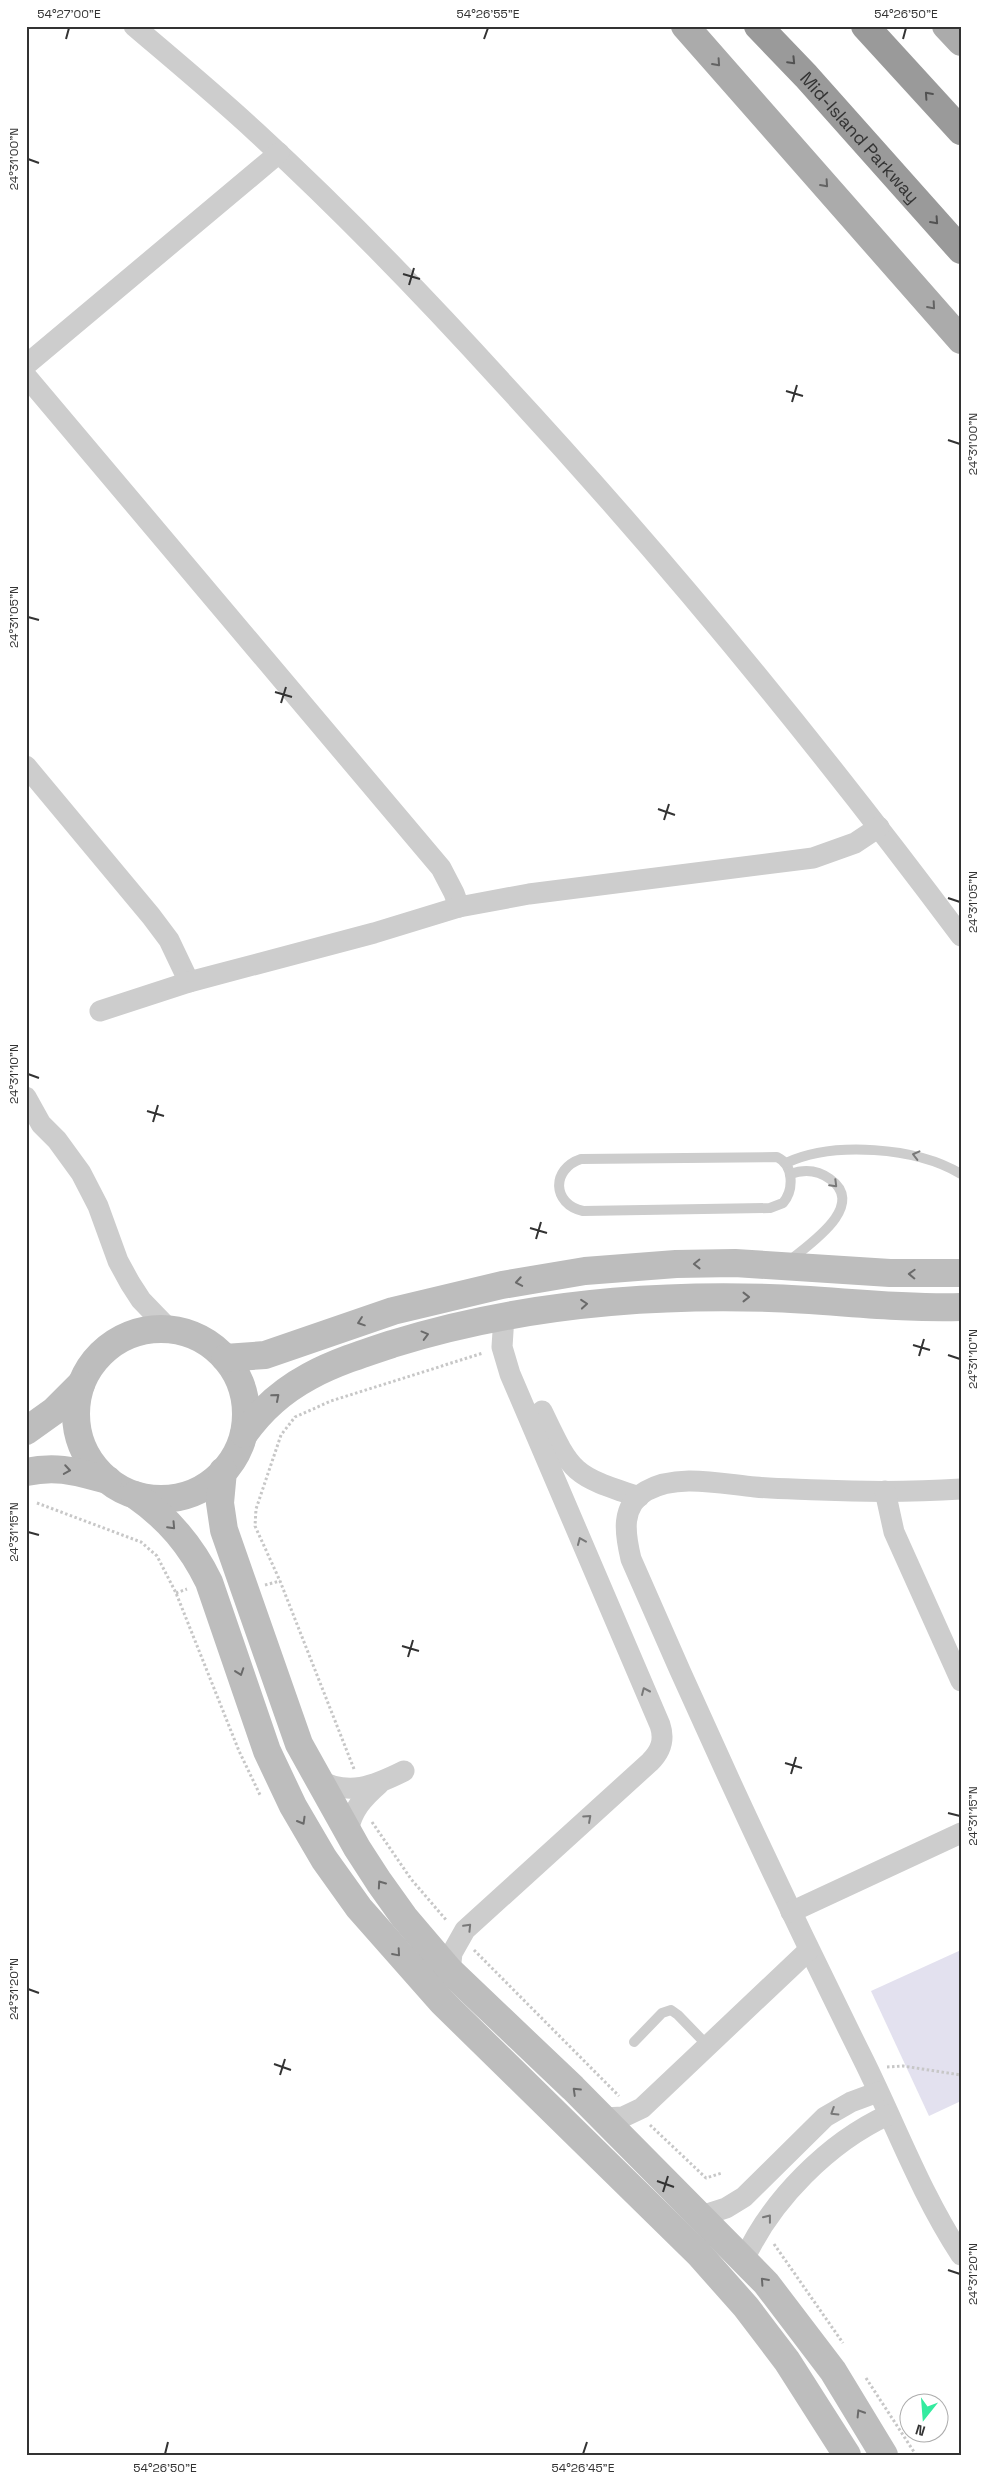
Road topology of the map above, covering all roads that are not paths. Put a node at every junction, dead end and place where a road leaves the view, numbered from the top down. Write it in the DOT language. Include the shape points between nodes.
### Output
graph roads {
  1 [pos="134,26"];
  2 [pos="685,26"];
  3 [pos="758,26"];
  4 [pos="866,26"];
  5 [pos="946,26"];
  6 [pos="961,42"];
  7 [pos="961,131"];
  8 [pos="278,153"];
  9 [pos="961,250"];
  10 [pos="961,340"];
  11 [pos="26,365"];
  12 [pos="26,376"];
  13 [pos="26,766"];
  14 [pos="879,827"];
  15 [pos="459,907"];
  16 [pos="961,936"];
  17 [pos="189,982"];
  18 [pos="100,1012"];
  19 [pos="26,1097"];
  20 [pos="786,1163"];
  21 [pos="790,1174"];
  22 [pos="961,1174"];
  23 [pos="784,1265"];
  24 [pos="961,1273"];
  25 [pos="491,1287"];
  26 [pos="961,1307"];
  27 [pos="501,1316"];
  28 [pos="169,1329"];
  29 [pos="225,1358"];
  30 [pos="81,1384"];
  31 [pos="542,1411"];
  32 [pos="26,1431"];
  33 [pos="244,1434"];
  34 [pos="26,1472"];
  35 [pos="224,1472"];
  36 [pos="108,1480"];
  37 [pos="961,1489"];
  38 [pos="885,1491"];
  39 [pos="632,1494"];
  40 [pos="135,1495"];
  41 [pos="961,1681"];
  42 [pos="404,1771"];
  43 [pos="317,1779"];
  44 [pos="380,1784"];
  45 [pos="359,1825"];
  46 [pos="961,1833"];
  47 [pos="791,1912"];
  48 [pos="809,1950"];
  49 [pos="450,1971"];
  50 [pos="634,2042"];
  51 [pos="708,2046"];
  52 [pos="874,2083"];
  53 [pos="644,2114"];
  54 [pos="888,2115"];
  55 [pos="603,2118"];
  56 [pos="803,2137"];
  57 [pos="634,2149"];
  58 [pos="824,2156"];
  59 [pos="701,2216"];
  60 [pos="961,2255"];
  61 [pos="744,2260"];
  62 [pos="847,2455"];
  63 [pos="884,2455"];
  1 -- 8 [label="street"];
  2 -- 10 [label="main road, one-way"];
  3 -- 9 [label="highway, Mid-Island Parkway, one-way"];
  7 -- 4 [label="highway, one-way"];
  5 -- 6 [label="main road"];
  8 -- 11 [label="street"];
  8 -- 14 [label="street" via="433,307 605,495 734,644"];
  12 -- 15 [label="street" via="441,868"];
  13 -- 17 [label="street" via="152,916 169,940"];
  14 -- 15 [label="street" via="848,846 813,858 529,894"];
  14 -- 16 [label="street"];
  15 -- 17 [label="street"];
  17 -- 18 [label="street"];
  19 -- 28 [label="street" via="41,1124 81,1173 130,1283 141,1300"];
  20 -- 21 [label="lane"];
  20 -- 21 [label="lane" via="771,1157 581,1159 563,1171 559,1186 564,1200 583,1211 770,1208 777,1207 787,1198"];
  22 -- 20 [label="lane, one-way" via="933,1160 891,1151 822,1152"];
  21 -- 23 [label="lane, one-way" via="815,1172 829,1178 840,1188 841,1206 826,1230"];
  24 -- 23 [label="street, one-way" via="900,1273"];
  23 -- 25 [label="street, one-way" via="621,1267"];
  25 -- 27 [label="street"];
  25 -- 29 [label="street, one-way" via="393,1311 266,1355"];
  27 -- 26 [label="street, one-way" via="591,1304 709,1297 778,1298 892,1307"];
  33 -- 27 [label="street, one-way" via="276,1396 303,1378 404,1341"];
  49 -- 27 [label="street, one-way" via="452,1953 465,1930 650,1762 662,1743 660,1725 515,1387 502,1347"];
  28 -- 29 [label="street" via="204,1340"];
  28 -- 30 [label="street" via="150,1329 114,1342 88,1370"];
  29 -- 33 [label="street" via="240,1381 245,1398"];
  30 -- 32 [label="street" via="54,1411"];
  30 -- 36 [label="street" via="77,1398 77,1429 88,1457"];
  31 -- 39 [label="street" via="562,1454 578,1473"];
  33 -- 35 [label="street" via="238,1451"];
  34 -- 36 [label="street, one-way" via="46,1468 70,1470"];
  35 -- 40 [label="street" via="206,1486 179,1497"];
  35 -- 43 [label="street" via="220,1503 224,1530 299,1744"];
  36 -- 40 [label="street"];
  37 -- 38 [label="street"];
  38 -- 39 [label="street" via="695,1482 663,1484"];
  38 -- 41 [label="street" via="894,1532"];
  39 -- 47 [label="street" via="618,1503 614,1522 619,1542 631,1559"];
  40 -- 62 [label="street, one-way" via="171,1524 198,1561 267,1751 293,1806 324,1859 359,1908 442,2002 699,2254 788,2361"];
  42 -- 44 [label="street"];
  43 -- 44 [label="street" via="327,1785 351,1790"];
  43 -- 45 [label="street"];
  44 -- 45 [label="street" via="358,1804 350,1821"];
  49 -- 45 [label="street, one-way" via="394,1903 357,1848"];
  46 -- 47 [label="street"];
  47 -- 48 [label="street"];
  48 -- 51 [label="street"];
  48 -- 52 [label="street"];
  55 -- 49 [label="street, one-way"];
  50 -- 51 [label="lane" via="662,2013 671,2010"];
  51 -- 53 [label="street"];
  52 -- 54 [label="street"];
  52 -- 56 [label="street, one-way"];
  53 -- 55 [label="street"];
  53 -- 57 [label="street" via="636,2128"];
  54 -- 58 [label="street" via="855,2132"];
  54 -- 60 [label="street" via="922,2190"];
  55 -- 57 [label="street"];
  56 -- 58 [label="street" via="818,2142"];
  56 -- 59 [label="street" via="744,2197 726,2208"];
  57 -- 59 [label="street"];
  61 -- 58 [label="street, one-way" via="767,2218"];
  59 -- 61 [label="street"];
  63 -- 61 [label="street, one-way" via="844,2387 801,2326"];
}
